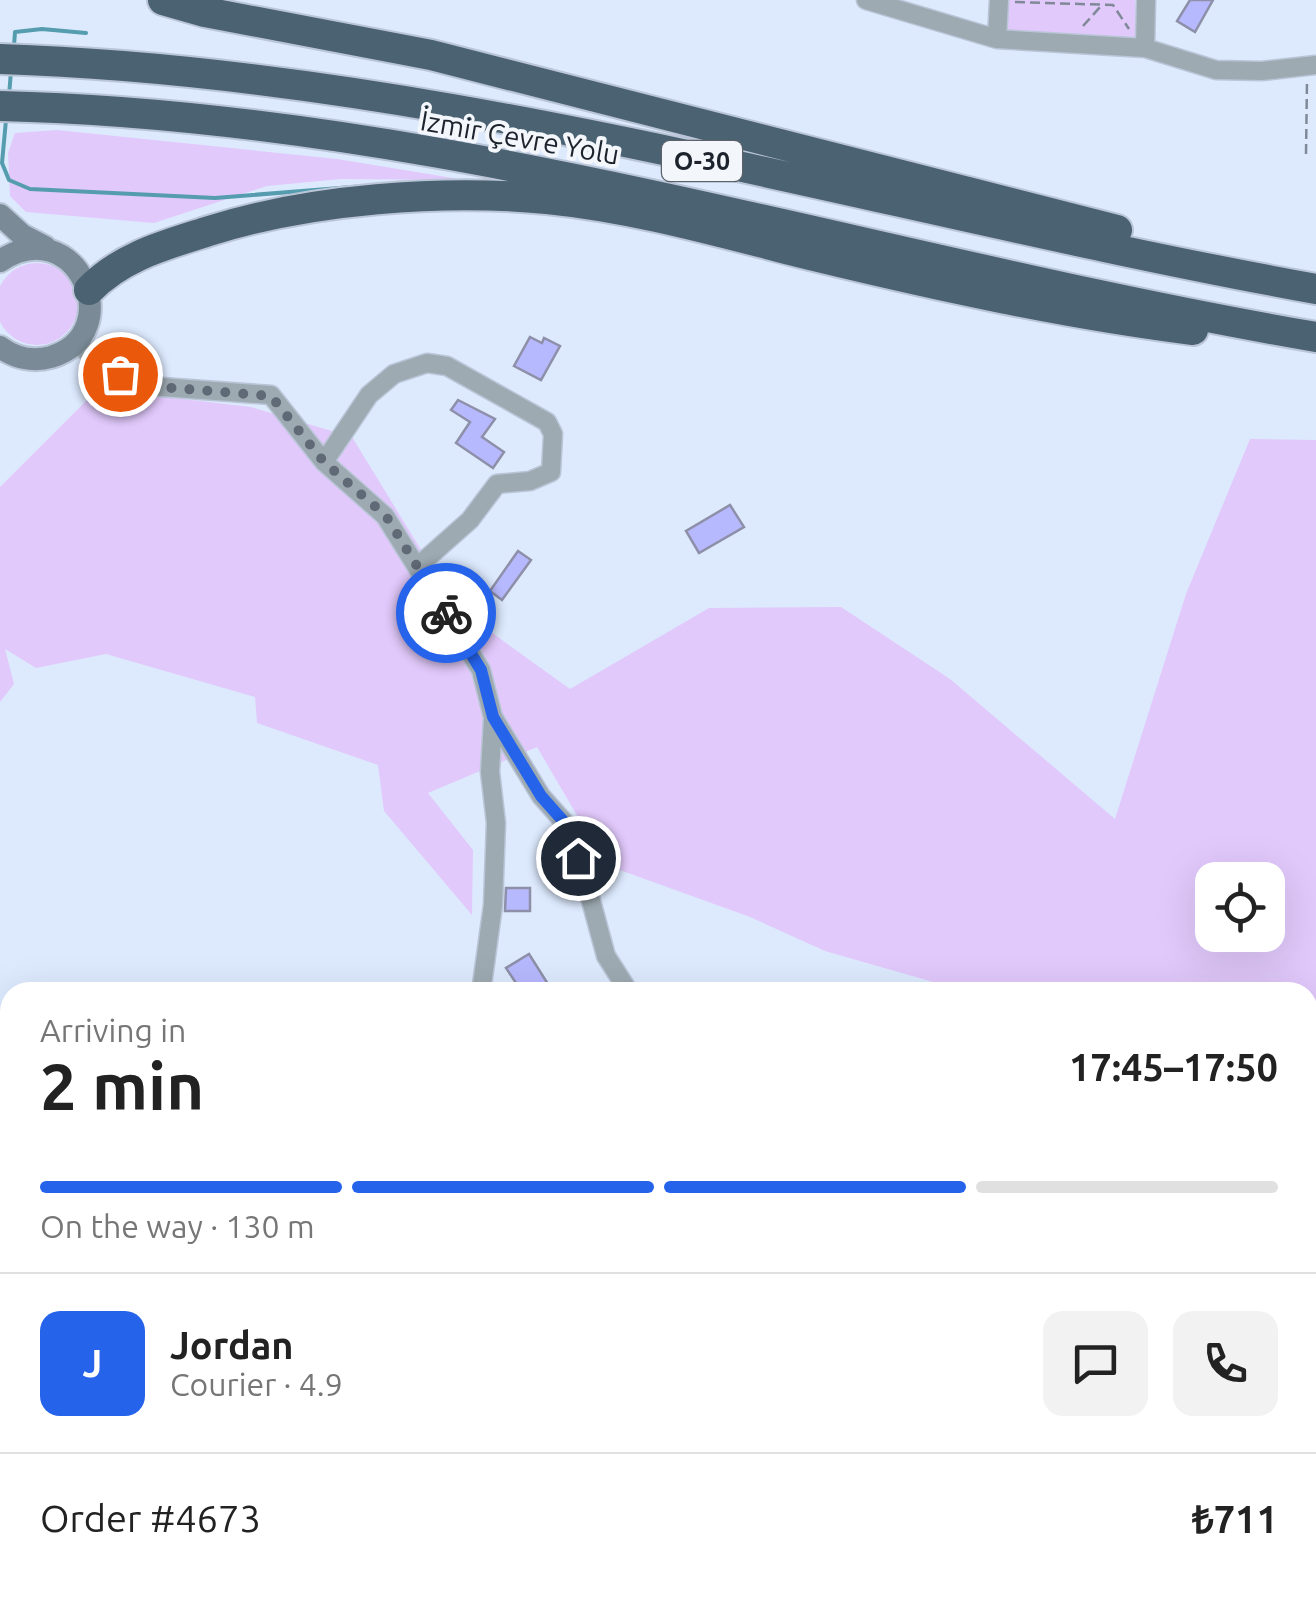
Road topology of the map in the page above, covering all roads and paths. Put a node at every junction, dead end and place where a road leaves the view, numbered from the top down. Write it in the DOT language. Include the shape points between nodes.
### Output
graph roads {
  1 [pos="163,0"];
  2 [pos="866,0"];
  3 [pos="999,0"];
  4 [pos="1146,0"];
  5 [pos="1020,2"];
  6 [pos="1067,2"];
  7 [pos="1101,6"];
  8 [pos="997,39"];
  9 [pos="1070,44"];
  10 [pos="1144,48"];
  11 [pos="0,58"];
  12 [pos="1311,66"];
  13 [pos="0,106"];
  14 [pos="1306,154"];
  15 [pos="0,215"];
  16 [pos="62,256"];
  17 [pos="0,261"];
  18 [pos="1316,271"];
  19 [pos="1316,289"];
  20 [pos="88,290"];
  21 [pos="1316,336"];
  22 [pos="75,343"];
  23 [pos="1316,346"];
  24 [pos="0,347"];
  25 [pos="324,462"];
  26 [pos="417,566"];
  27 [pos="493,717"];
  28 [pos="483,982"];
  29 [pos="623,982"];
  1 -- 18 [label="highway" via="432,55 1094,226"];
  2 -- 8 [label="street"];
  3 -- 8 [label="street"];
  4 -- 10 [label="street"];
  5 -- 6 [label="path"];
  6 -- 7 [label="path"];
  7 -- 9 [label="path"];
  7 -- 10 [label="path" via="1113,5"];
  8 -- 9 [label="street"];
  9 -- 10 [label="street"];
  10 -- 12 [label="street" via="1216,70"];
  11 -- 19 [label="highway, İzmir Çevre Yolu / O-30" via="297,86 530,123"];
  12 -- 14 [label="path"];
  13 -- 21 [label="highway, İzmir Çevre Yolu / O-30" via="85,108 524,167"];
  15 -- 16 [label="main road"];
  16 -- 17 [label="main road" via="30,249"];
  16 -- 20 [label="main road"];
  20 -- 22 [label="main road" via="88,318"];
  20 -- 23 [label="highway" via="131,258 265,216 424,199 547,199 660,217 1136,323"];
  22 -- 24 [label="main road" via="37,360"];
  22 -- 25 [label="street" via="148,386 271,396"];
  25 -- 26 [label="street" via="386,516"];
  25 -- 26 [label="street" via="369,395 394,374 427,363 447,366 547,422 553,434 551,472 497,484 470,520"];
  26 -- 27 [label="street" via="481,670"];
  27 -- 28 [label="street" via="496,823"];
  27 -- 29 [label="street" via="541,796 572,831 606,956"];
}
